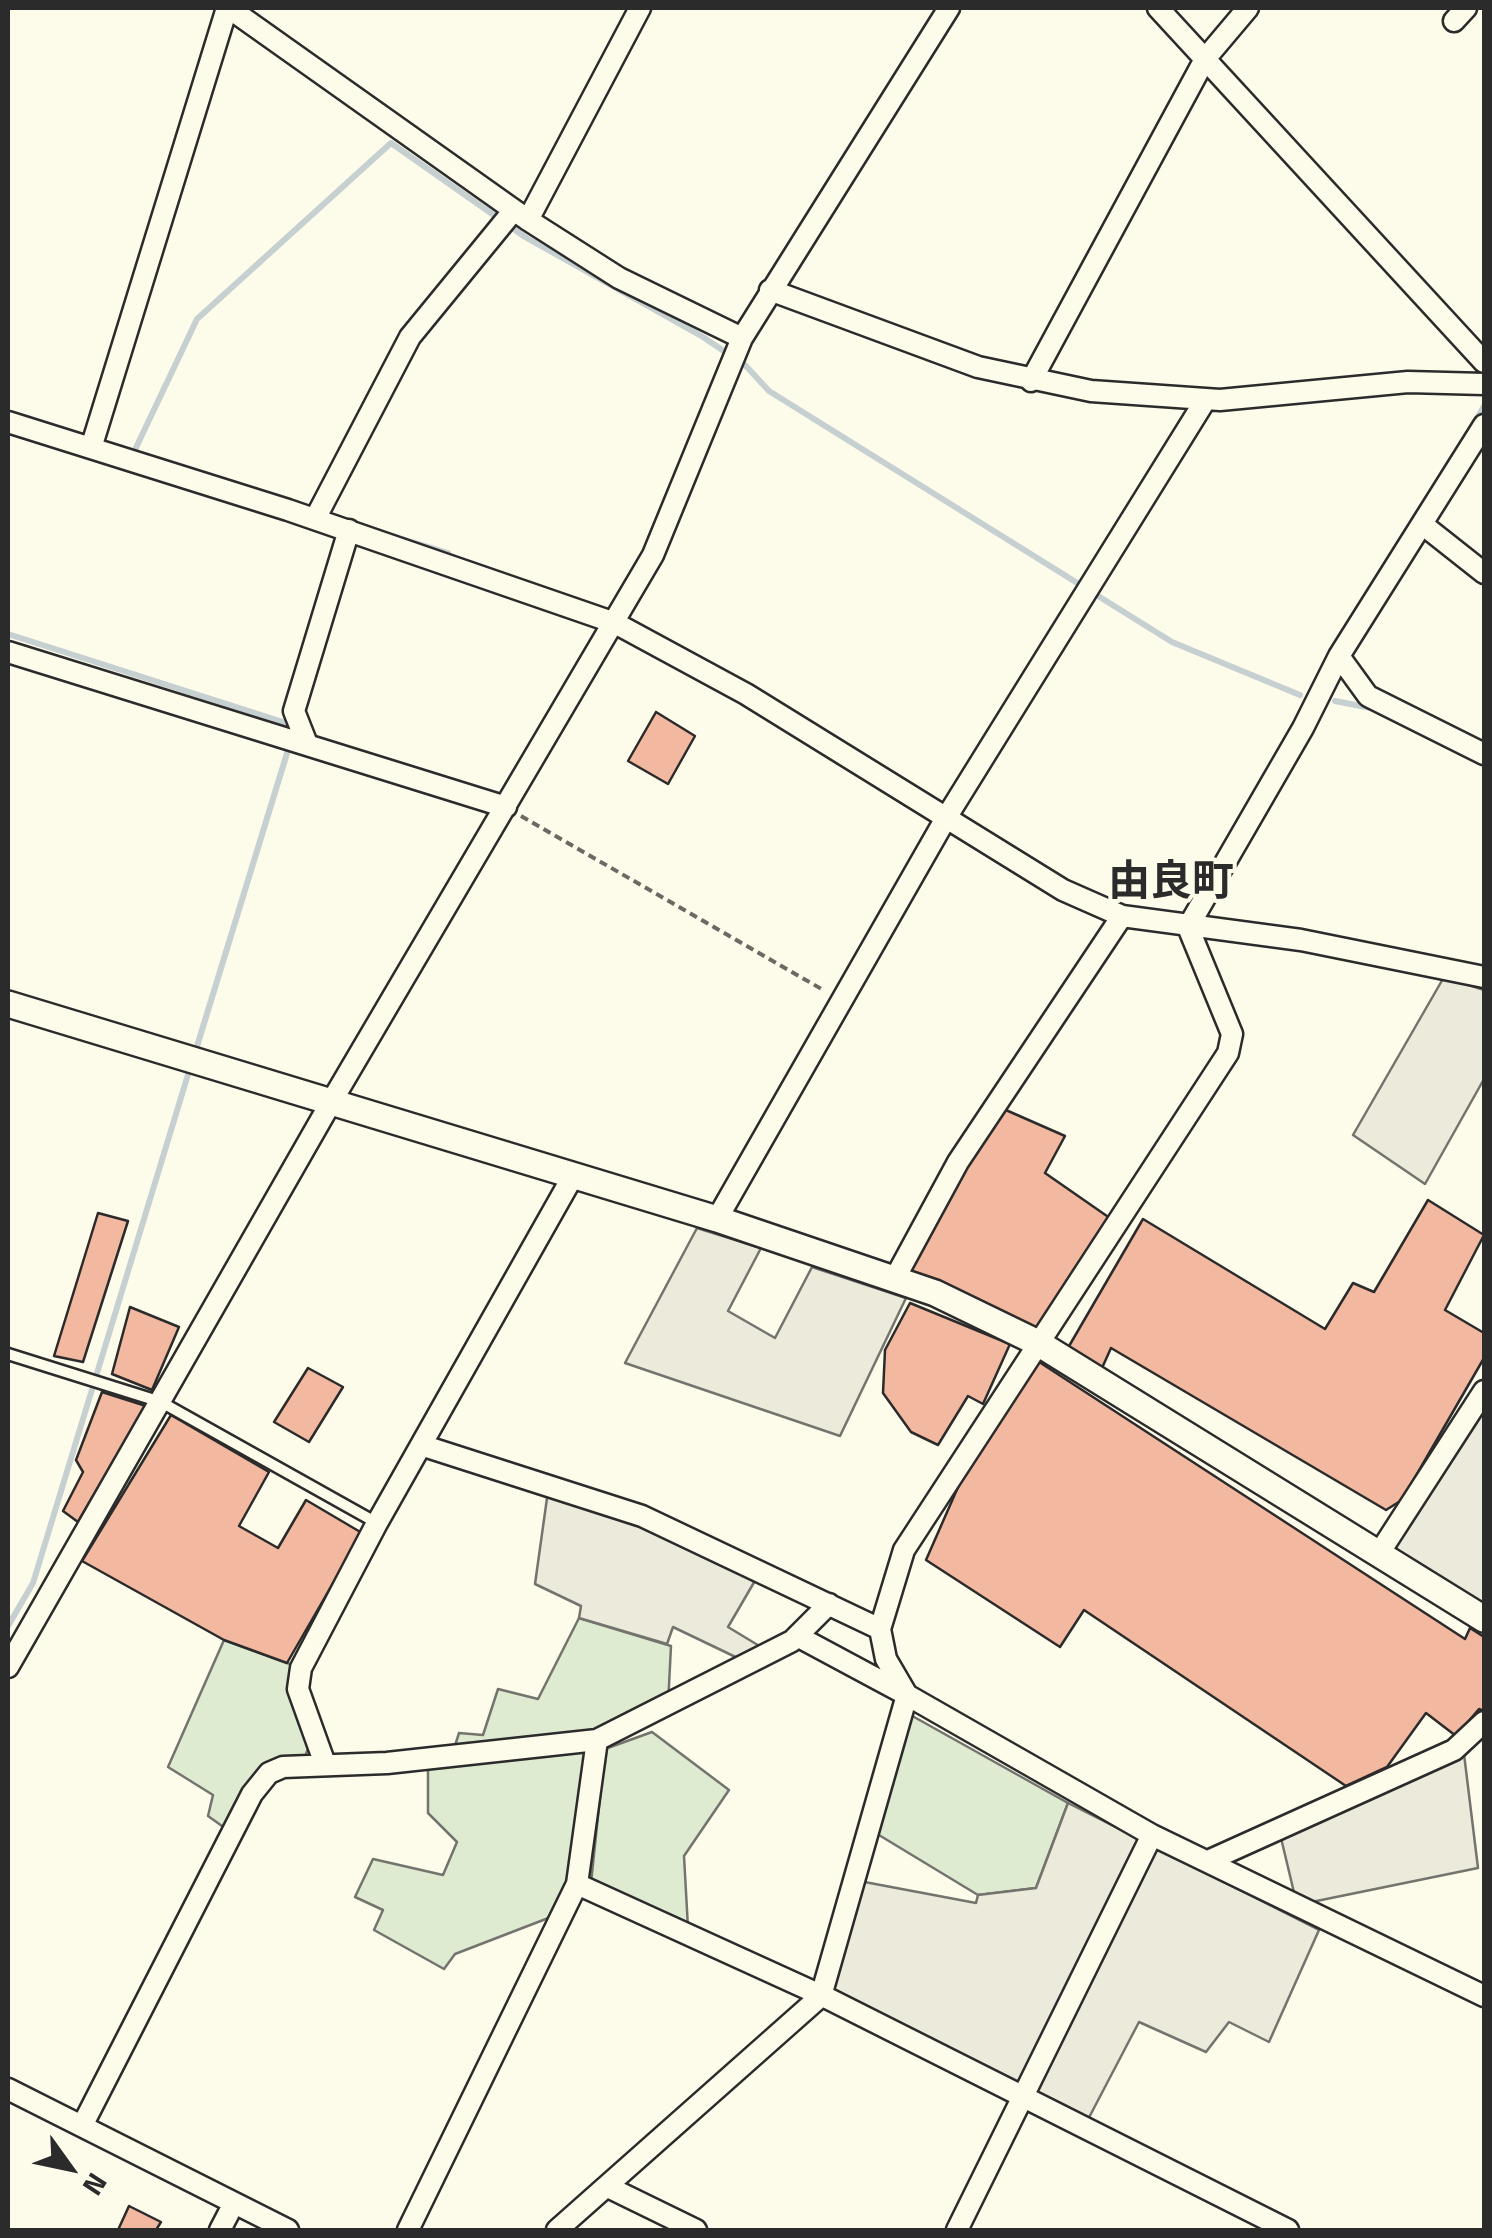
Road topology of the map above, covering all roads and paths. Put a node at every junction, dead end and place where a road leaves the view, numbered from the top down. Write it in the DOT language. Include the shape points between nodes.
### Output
graph roads {
  1 [pos="228,8"];
  2 [pos="640,8"];
  3 [pos="948,8"];
  4 [pos="1158,8"];
  5 [pos="1248,8"];
  6 [pos="1205,59"];
  7 [pos="521,215"];
  8 [pos="770,290"];
  9 [pos="742,338"];
  10 [pos="1484,362"];
  11 [pos="1031,381"];
  12 [pos="1484,384"];
  13 [pos="1206,399"];
  14 [pos="8,422"];
  15 [pos="1484,426"];
  16 [pos="90,448"];
  17 [pos="315,519"];
  18 [pos="1422,524"];
  19 [pos="349,530"];
  20 [pos="1484,572"];
  21 [pos="614,623"];
  22 [pos="8,652"];
  23 [pos="1338,656"];
  24 [pos="306,744"];
  25 [pos="1484,754"];
  26 [pos="506,806"];
  27 [pos="946,818"];
  28 [pos="1122,916"];
  29 [pos="1188,927"];
  30 [pos="1484,977"];
  31 [pos="842,1001"];
  32 [pos="8,1004"];
  33 [pos="330,1104"];
  34 [pos="573,1176"];
  35 [pos="717,1219"];
  36 [pos="894,1280"];
  37 [pos="1038,1343"];
  38 [pos="8,1354"];
  39 [pos="1484,1391"];
  40 [pos="160,1402"];
  41 [pos="424,1446"];
  42 [pos="377,1523"];
  43 [pos="1378,1555"];
  44 [pos="829,1604"];
  45 [pos="1484,1619"];
  46 [pos="880,1629"];
  47 [pos="797,1636"];
  48 [pos="8,1666"];
  49 [pos="906,1695"];
  50 [pos="1484,1722"];
  51 [pos="597,1740"];
  52 [pos="324,1764"];
  53 [pos="1152,1835"];
  54 [pos="1208,1862"];
  55 [pos="578,1884"];
  56 [pos="821,1996"];
  57 [pos="1484,1996"];
  58 [pos="8,2089"];
  59 [pos="1021,2099"];
  60 [pos="82,2126"];
  61 [pos="608,2187"];
  62 [pos="234,2204"];
  63 [pos="220,2230"];
  64 [pos="288,2230"];
  65 [pos="408,2230"];
  66 [pos="557,2230"];
  67 [pos="696,2230"];
  68 [pos="957,2230"];
  69 [pos="1288,2230"];
  1 -- 7 [label="street"];
  1 -- 16 [label="street"];
  2 -- 7 [label="street"];
  3 -- 8 [label="street"];
  4 -- 6 [label="street"];
  5 -- 6 [label="street"];
  6 -- 10 [label="street"];
  6 -- 11 [label="street"];
  7 -- 9 [label="street" via="619,278"];
  7 -- 17 [label="street" via="410,337"];
  8 -- 9 [label="street"];
  8 -- 11 [label="street" via="903,342"];
  9 -- 21 [label="street" via="653,555"];
  11 -- 13 [label="street"];
  12 -- 13 [label="street" via="1408,382"];
  13 -- 27 [label="street"];
  14 -- 16 [label="street"];
  15 -- 18 [label="street"];
  16 -- 17 [label="street"];
  17 -- 19 [label="street"];
  18 -- 20 [label="street"];
  18 -- 23 [label="street"];
  19 -- 21 [label="street"];
  19 -- 24 [label="street" via="294,712"];
  21 -- 26 [label="street"];
  21 -- 27 [label="street" via="729,684"];
  22 -- 24 [label="street"];
  23 -- 25 [label="street" via="1368,696"];
  23 -- 29 [label="street"];
  24 -- 26 [label="street"];
  26 -- 31 [label="path"];
  26 -- 33 [label="street"];
  27 -- 28 [label="street" via="1063,890"];
  27 -- 31 [label="street"];
  28 -- 29 [label="street"];
  28 -- 36 [label="street" via="958,1162"];
  29 -- 30 [label="street" via="1301,940"];
  29 -- 37 [label="street" via="1232,1034 1228,1053"];
  31 -- 35 [label="street"];
  32 -- 33 [label="street"];
  33 -- 34 [label="street"];
  33 -- 40 [label="street"];
  34 -- 35 [label="street"];
  34 -- 41 [label="street"];
  35 -- 36 [label="street"];
  36 -- 37 [label="street"];
  37 -- 43 [label="street"];
  37 -- 46 [label="street" via="904,1550"];
  38 -- 40 [label="lane"];
  39 -- 43 [label="street"];
  40 -- 42 [label="lane"];
  40 -- 48 [label="street"];
  41 -- 42 [label="street"];
  41 -- 44 [label="street" via="642,1516"];
  42 -- 52 [label="street" via="301,1668 298,1688"];
  43 -- 45 [label="street"];
  44 -- 46 [label="street"];
  44 -- 47 [label="street"];
  46 -- 49 [label="street" via="886,1659"];
  47 -- 49 [label="street"];
  47 -- 51 [label="street"];
  49 -- 53 [label="street"];
  49 -- 56 [label="street"];
  50 -- 54 [label="street" via="1454,1750"];
  51 -- 52 [label="street"];
  51 -- 55 [label="street"];
  52 -- 60 [label="street" via="269,1772 252,1794"];
  53 -- 54 [label="street"];
  53 -- 59 [label="street"];
  54 -- 57 [label="street"];
  55 -- 56 [label="street"];
  55 -- 65 [label="street"];
  56 -- 59 [label="street"];
  56 -- 61 [label="street"];
  58 -- 60 [label="street"];
  59 -- 68 [label="street"];
  59 -- 69 [label="street"];
  60 -- 62 [label="street"];
  61 -- 66 [label="street"];
  61 -- 67 [label="street"];
  62 -- 63 [label="street"];
  62 -- 64 [label="street"];
}
